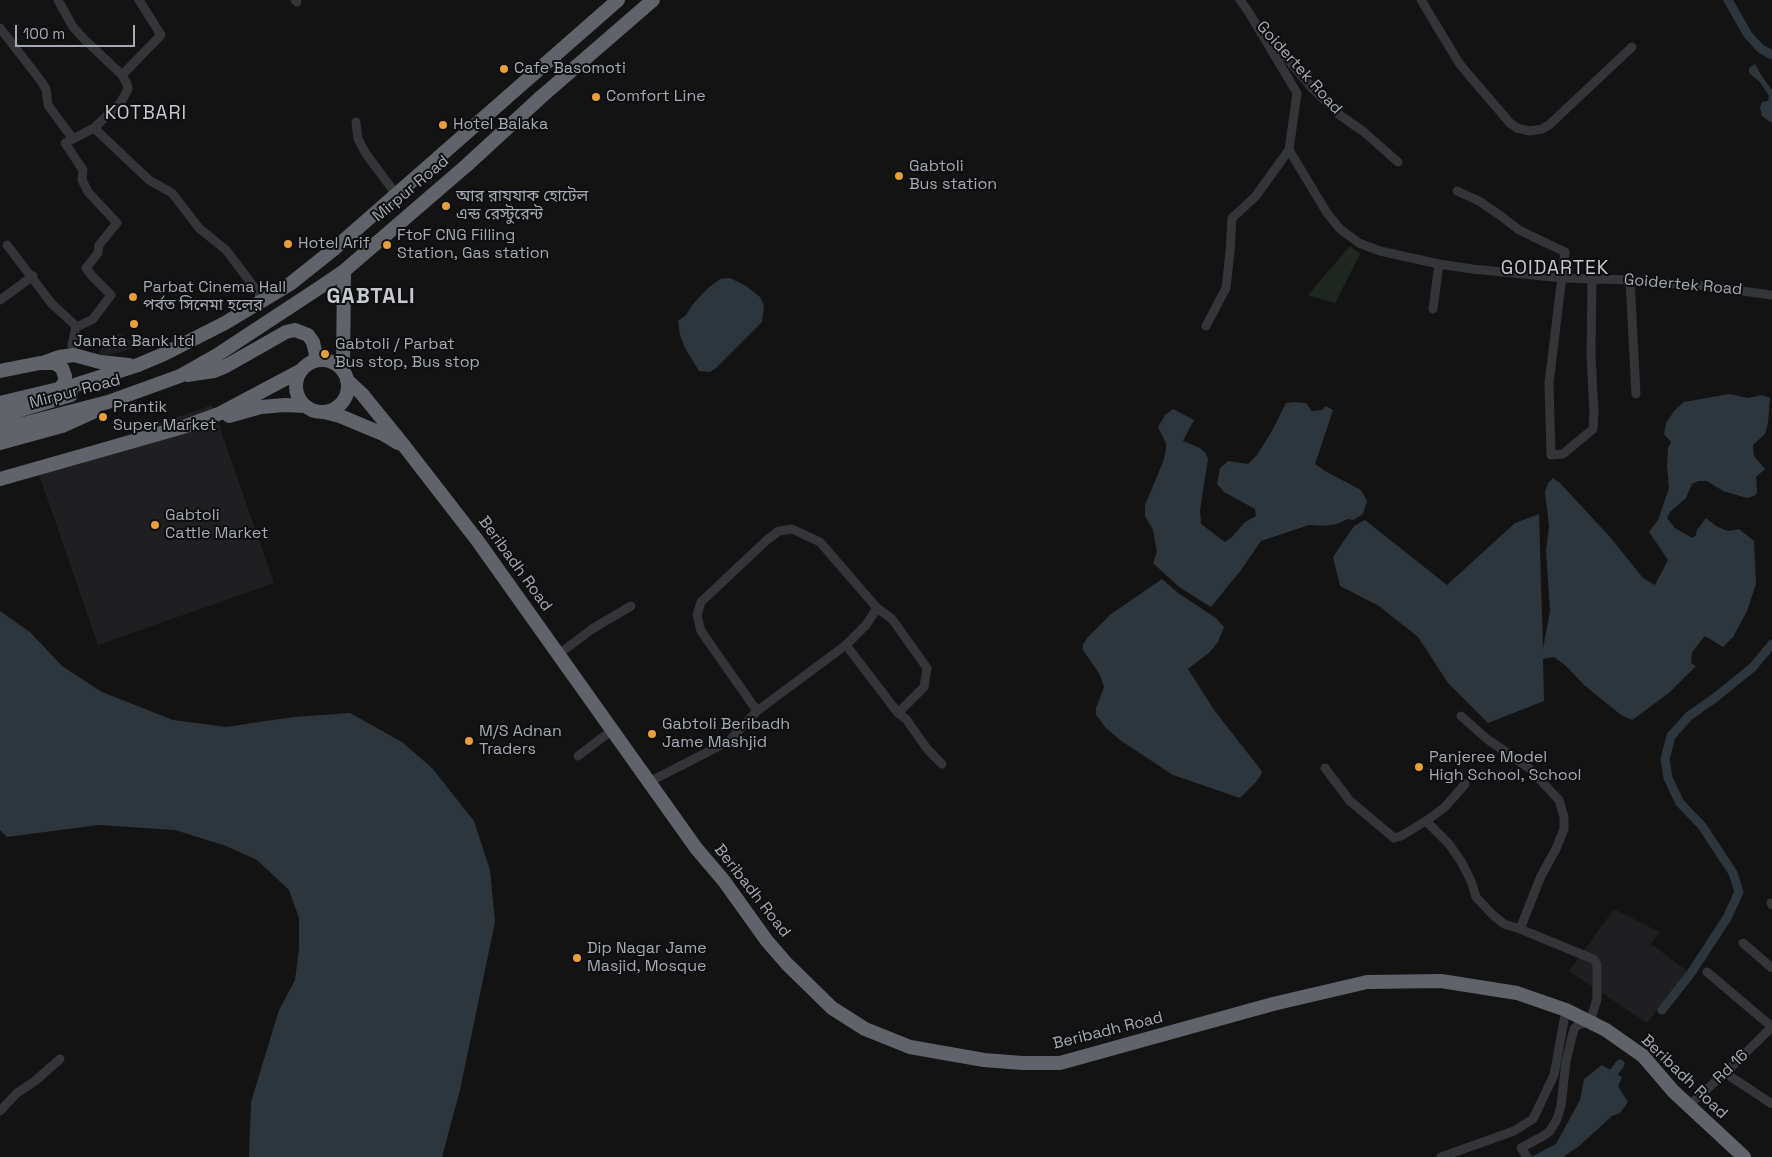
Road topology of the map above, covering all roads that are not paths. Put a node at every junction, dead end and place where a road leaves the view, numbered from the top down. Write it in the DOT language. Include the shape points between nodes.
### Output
graph roads {
  1 [pos="58,0"];
  2 [pos="139,0"];
  3 [pos="618,0"];
  4 [pos="653,0"];
  5 [pos="1240,0"];
  6 [pos="1421,0"];
  7 [pos="1248,11"];
  8 [pos="0,28"];
  9 [pos="1632,47"];
  10 [pos="122,75"];
  11 [pos="356,122"];
  12 [pos="94,128"];
  13 [pos="73,138"];
  14 [pos="1289,150"];
  15 [pos="1398,162"];
  16 [pos="1457,191"];
  17 [pos="396,194"];
  18 [pos="7,245"];
  19 [pos="1439,264"];
  20 [pos="344,271"];
  21 [pos="32,276"];
  22 [pos="1563,278"];
  23 [pos="1592,278"];
  24 [pos="1630,280"];
  25 [pos="1772,293"];
  26 [pos="0,300"];
  27 [pos="264,300"];
  28 [pos="1433,309"];
  29 [pos="76,326"];
  30 [pos="1206,326"];
  31 [pos="74,355"];
  32 [pos="314,361"];
  33 [pos="40,364"];
  34 [pos="138,365"];
  35 [pos="0,371"];
  36 [pos="300,371"];
  37 [pos="180,376"];
  38 [pos="345,376"];
  39 [pos="61,388"];
  40 [pos="1636,394"];
  41 [pos="48,402"];
  42 [pos="108,402"];
  43 [pos="0,403"];
  44 [pos="305,406"];
  45 [pos="324,412"];
  46 [pos="0,416"];
  47 [pos="0,430"];
  48 [pos="0,443"];
  49 [pos="405,447"];
  50 [pos="0,479"];
  51 [pos="0,487"];
  52 [pos="631,606"];
  53 [pos="877,608"];
  54 [pos="846,646"];
  55 [pos="559,654"];
  56 [pos="757,710"];
  57 [pos="898,713"];
  58 [pos="1461,716"];
  59 [pos="611,731"];
  60 [pos="578,756"];
  61 [pos="942,764"];
  62 [pos="1325,768"];
  63 [pos="649,782"];
  64 [pos="1465,784"];
  65 [pos="1426,821"];
  66 [pos="1520,929"];
  67 [pos="1743,943"];
  68 [pos="1772,968"];
  69 [pos="1707,972"];
  70 [pos="1566,1010"];
  71 [pos="1590,1022"];
  72 [pos="1772,1027"];
  73 [pos="60,1059"];
  74 [pos="1725,1073"];
  75 [pos="1772,1104"];
  76 [pos="1688,1106"];
  77 [pos="0,1111"];
  78 [pos="1441,1157"];
  79 [pos="1527,1157"];
  80 [pos="1744,1157"];
  1 -- 10 [label="street" via="82,38"];
  2 -- 10 [label="street" via="161,35"];
  3 -- 17 [label="highway, Mirpur Road"];
  4 -- 20 [label="highway, Mirpur Road"];
  5 -- 7 [label="street, Goidertek Road"];
  6 -- 9 [label="street" via="1468,74 1510,123 1530,132 1548,125"];
  7 -- 14 [label="street, Goidertek Road" via="1297,93"];
  7 -- 15 [label="street, Goidertek Road" via="1312,88"];
  8 -- 13 [label="street" via="41,81 46,89 48,105"];
  10 -- 12 [label="street" via="128,89 125,95"];
  11 -- 17 [label="street" via="358,139 366,154"];
  12 -- 13 [label="street"];
  12 -- 27 [label="street" via="149,180 172,194 199,228 226,250"];
  13 -- 29 [label="street" via="65,143 83,170 84,185 116,223 86,268 110,295 92,319"];
  14 -- 19 [label="street, Goidertek Road" via="1340,229 1360,243 1380,251"];
  14 -- 30 [label="street" via="1254,197 1232,218 1226,288"];
  16 -- 22 [label="street" via="1520,230 1565,252"];
  17 -- 27 [label="highway, Mirpur Road" via="315,265"];
  18 -- 21 [label="street"];
  19 -- 22 [label="street, Goidertek Road"];
  19 -- 28 [label="street"];
  20 -- 37 [label="highway, Mirpur Road"];
  20 -- 38 [label="highway"];
  21 -- 26 [label="street"];
  21 -- 29 [label="street" via="52,304"];
  22 -- 23 [label="street, Goidertek Road"];
  22 -- 23 [label="street" via="1550,383 1551,455 1563,454 1593,429"];
  23 -- 24 [label="street, Goidertek Road"];
  24 -- 25 [label="street, Goidertek Road"];
  24 -- 40 [label="street"];
  27 -- 34 [label="highway, Mirpur Road" via="186,344"];
  29 -- 31 [label="street" via="72,344"];
  31 -- 33 [label="highway"];
  31 -- 34 [label="highway" via="106,363"];
  32 -- 36 [label="highway"];
  32 -- 37 [label="highway" via="313,342 308,335 295,330 214,371"];
  32 -- 38 [label="highway" via="330,362"];
  33 -- 35 [label="highway"];
  33 -- 39 [label="highway" via="55,363 62,368 66,376"];
  34 -- 39 [label="highway, Mirpur Road"];
  34 -- 41 [label="highway" via="112,380"];
  36 -- 44 [label="highway" via="296,386"];
  36 -- 50 [label="highway" via="221,413"];
  37 -- 42 [label="highway, Mirpur Road"];
  38 -- 45 [label="highway" via="348,389 345,398 340,405"];
  38 -- 49 [label="highway, Beribadh Road"];
  39 -- 41 [label="highway"];
  39 -- 43 [label="highway, Mirpur Road"];
  41 -- 46 [label="highway"];
  42 -- 47 [label="highway, Mirpur Road"];
  42 -- 48 [label="highway" via="85,417 62,426"];
  44 -- 45 [label="highway"];
  44 -- 51 [label="highway" via="261,407 238,413"];
  45 -- 49 [label="highway" via="360,424"];
  49 -- 55 [label="highway, Beribadh Road"];
  52 -- 55 [label="street"];
  53 -- 54 [label="street"];
  53 -- 56 [label="street" via="820,542 792,529 779,531 768,539 702,602 697,614 701,631"];
  53 -- 57 [label="street" via="892,619 927,668 924,687"];
  54 -- 56 [label="street"];
  54 -- 57 [label="street"];
  55 -- 59 [label="highway, Beribadh Road"];
  56 -- 63 [label="street" via="729,741"];
  57 -- 61 [label="street"];
  58 -- 66 [label="street" via="1529,768 1559,800 1564,817 1564,829"];
  59 -- 60 [label="street"];
  59 -- 63 [label="highway, Beribadh Road"];
  62 -- 65 [label="street" via="1350,801 1394,838"];
  63 -- 70 [label="highway, Beribadh Road" via="768,941 808,986 849,1020 888,1040 910,1047 984,1060 1060,1063 1273,1004 1367,982 1441,981 1517,993"];
  64 -- 65 [label="street"];
  65 -- 66 [label="street" via="1462,863 1476,897 1504,924"];
  66 -- 71 [label="street" via="1596,961 1597,999"];
  67 -- 68 [label="street"];
  69 -- 72 [label="street"];
  70 -- 71 [label="highway, Beribadh Road"];
  70 -- 78 [label="street" via="1554,1075 1532,1119 1514,1131"];
  71 -- 76 [label="highway, Beribadh Road" via="1643,1056"];
  71 -- 79 [label="street" via="1574,1029 1566,1061 1561,1106 1550,1131 1521,1148"];
  72 -- 74 [label="street, Rd 16"];
  73 -- 77 [label="street"];
  74 -- 75 [label="street"];
  74 -- 76 [label="street, Rd 16"];
  76 -- 80 [label="highway, Beribadh Road"];
}
